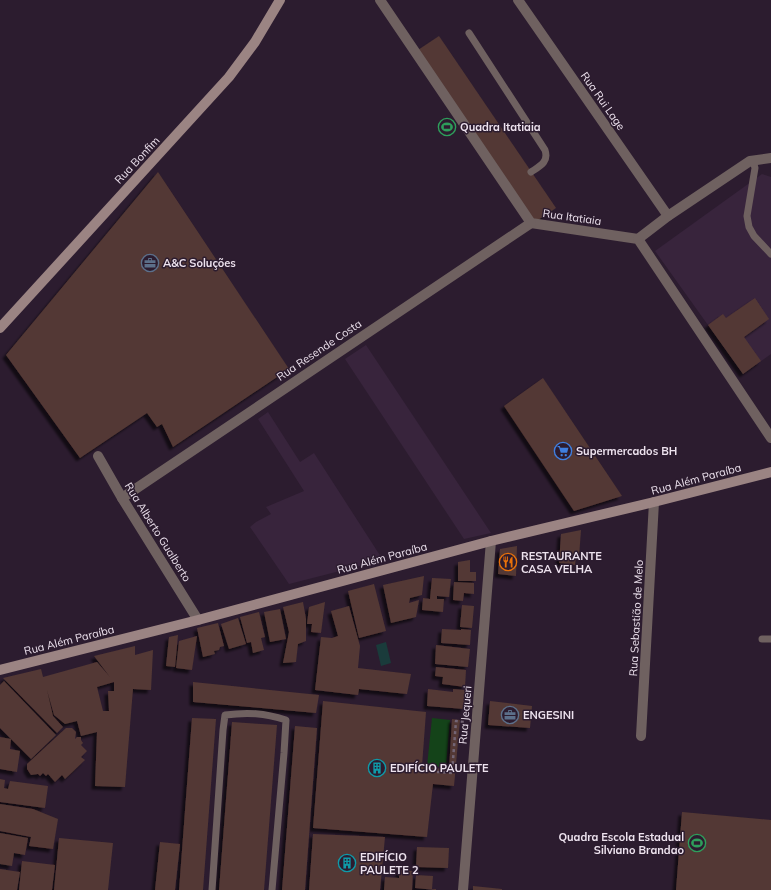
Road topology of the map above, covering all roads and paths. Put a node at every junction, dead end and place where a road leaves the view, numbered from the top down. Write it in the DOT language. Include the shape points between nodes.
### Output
graph roads {
  1 [pos="280,0"];
  2 [pos="380,0"];
  3 [pos="518,0"];
  4 [pos="469,33"];
  5 [pos="771,158"];
  6 [pos="753,161"];
  7 [pos="531,172"];
  8 [pos="668,216"];
  9 [pos="531,223"];
  10 [pos="638,239"];
  11 [pos="771,254"];
  12 [pos="0,328"];
  13 [pos="771,438"];
  14 [pos="98,456"];
  15 [pos="771,472"];
  16 [pos="122,498"];
  17 [pos="654,502"];
  18 [pos="492,541"];
  19 [pos="198,620"];
  20 [pos="762,639"];
  21 [pos="771,639"];
  22 [pos="0,670"];
  23 [pos="476,723"];
  24 [pos="641,736"];
  25 [pos="424,771"];
  26 [pos="212,890"];
  27 [pos="272,890"];
  28 [pos="463,890"];
  1 -- 12 [label="street, Rua Bonfim" via="229,77"];
  2 -- 9 [label="street, Rua Itatiaia"];
  3 -- 8 [label="street, Rua Rui Lage"];
  4 -- 7 [label="lane" via="545,150 544,163"];
  5 -- 6 [label="street"];
  6 -- 8 [label="street"];
  6 -- 11 [label="lane" via="755,168 746,216 754,236"];
  8 -- 10 [label="street"];
  9 -- 10 [label="street, Rua Itatiaia"];
  9 -- 16 [label="street, Rua Resende Costa"];
  10 -- 13 [label="street"];
  14 -- 16 [label="street, Rua Alberto Gualberto"];
  15 -- 17 [label="street, Rua Além Paraíba"];
  16 -- 19 [label="street, Rua Alberto Gualberto"];
  17 -- 18 [label="street, Rua Além Paraíba"];
  17 -- 24 [label="street, Rua Sebastião de Melo"];
  18 -- 19 [label="street, Rua Além Paraíba"];
  18 -- 23 [label="street, Rua Jequeri"];
  19 -- 22 [label="street, Rua Além Paraíba"];
  20 -- 21 [label="lane"];
  23 -- 25 [label="path" via="456,722 452,773"];
  23 -- 28 [label="street, Rua Jequeri"];
  26 -- 27 [label="lane" via="225,715 241,713 267,714 286,720"];
}
